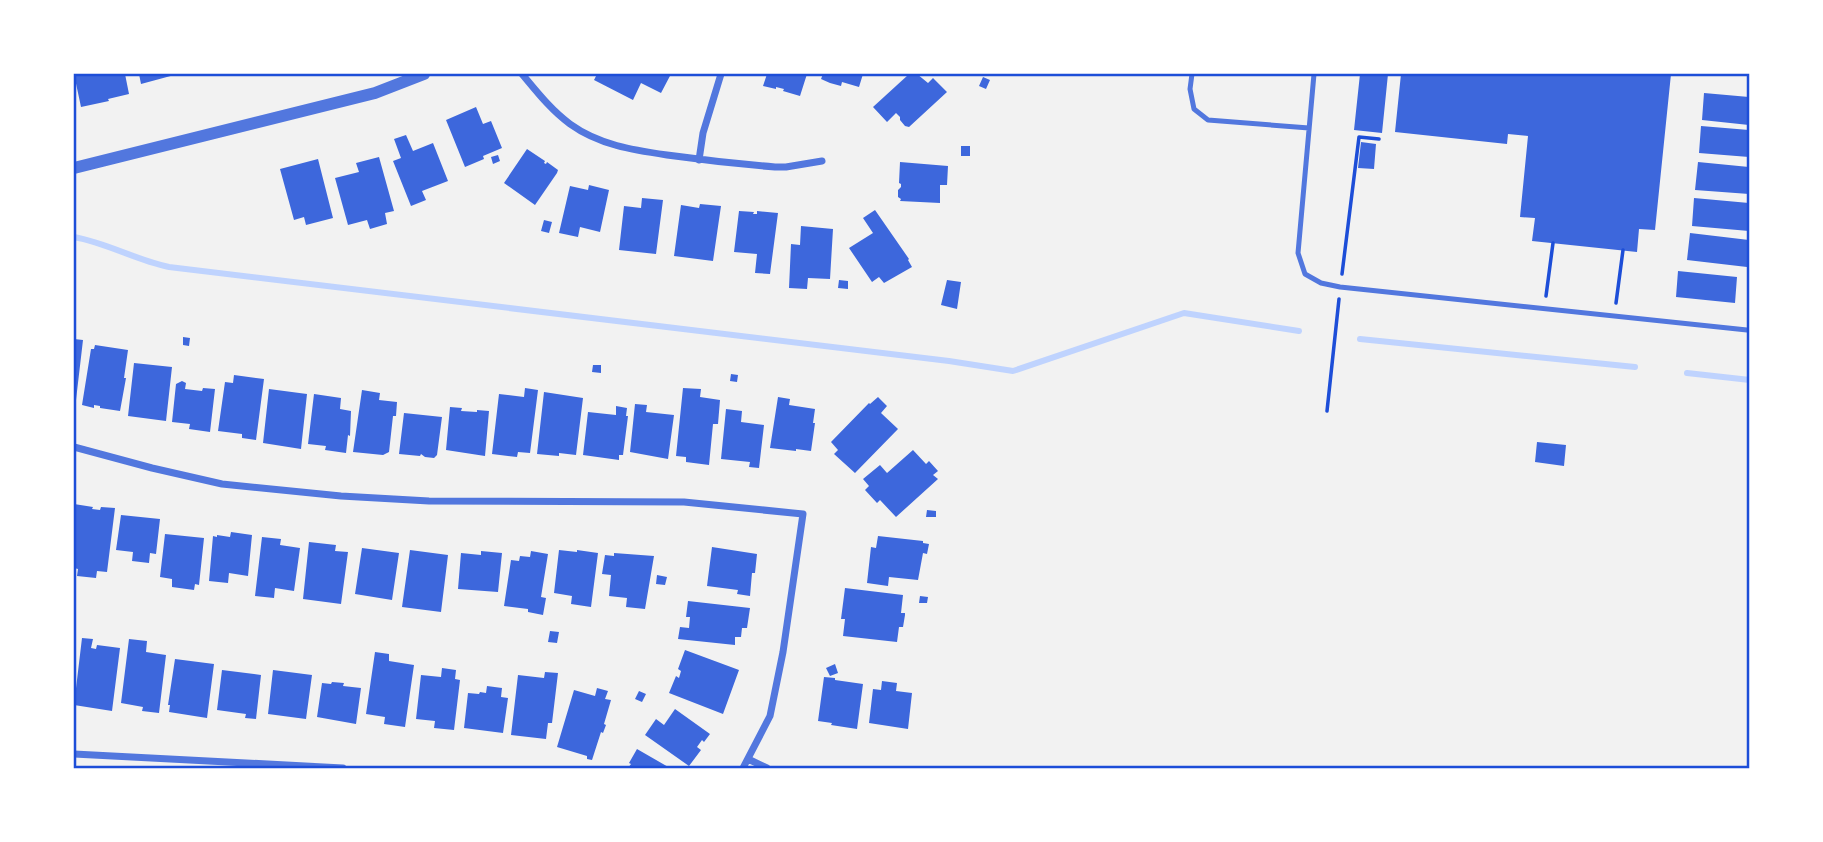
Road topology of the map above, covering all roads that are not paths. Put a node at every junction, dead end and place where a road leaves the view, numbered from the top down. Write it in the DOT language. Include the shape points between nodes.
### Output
graph roads {
  1 [pos="424,74"];
  2 [pos="522,74"];
  3 [pos="721,74"];
  4 [pos="1192,74"];
  5 [pos="1314,74"];
  6 [pos="1309,128"];
  7 [pos="699,160"];
  8 [pos="822,161"];
  9 [pos="74,168"];
  10 [pos="1749,328"];
  11 [pos="74,447"];
  12 [pos="74,754"];
  13 [pos="748,759"];
  14 [pos="343,768"];
  15 [pos="743,768"];
  16 [pos="767,768"];
  1 -- 9 [label="street" via="375,93"];
  2 -- 7 [label="street" via="546,104 584,133 617,146"];
  3 -- 7 [label="street"];
  4 -- 6 [label="lane" via="1194,109 1208,120"];
  5 -- 6 [label="lane"];
  6 -- 10 [label="lane" via="1298,253 1305,274 1321,284"];
  7 -- 8 [label="street" via="775,167"];
  11 -- 13 [label="street" via="222,484 341,496 684,502 803,514 770,716"];
  12 -- 14 [label="street"];
  13 -- 15 [label="street"];
  13 -- 16 [label="street"];
}
